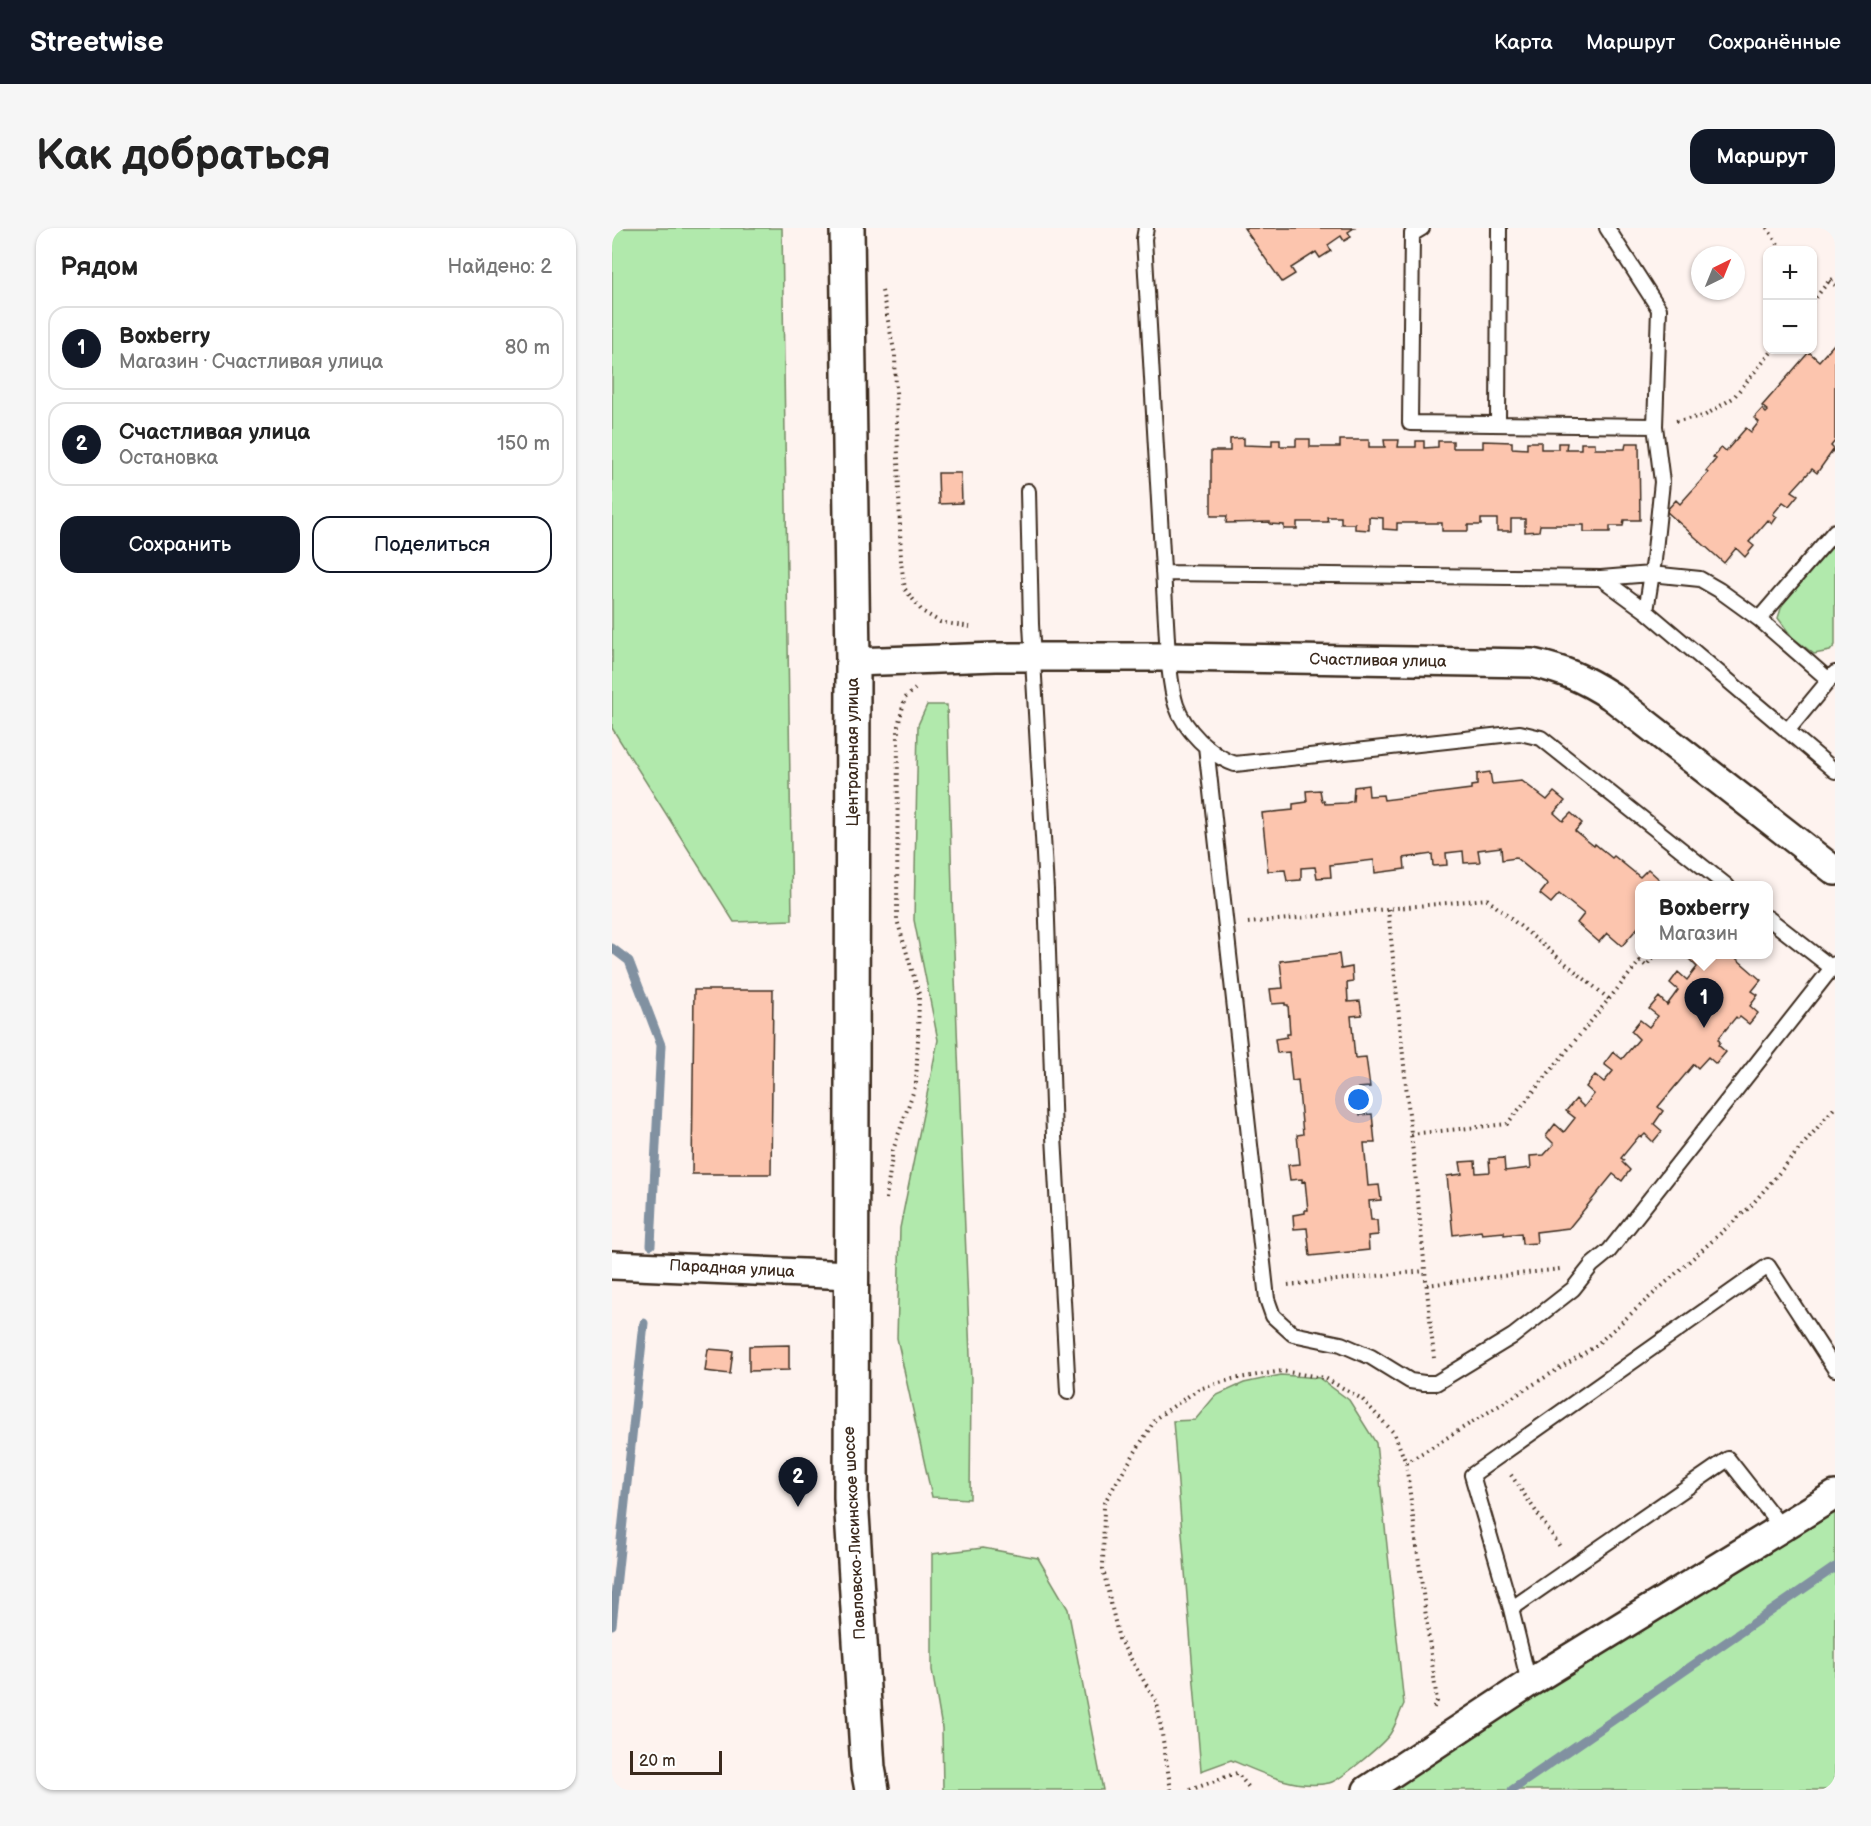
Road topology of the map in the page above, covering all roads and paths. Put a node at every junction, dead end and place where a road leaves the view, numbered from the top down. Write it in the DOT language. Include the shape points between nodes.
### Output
graph roads {
  1 [pos="847,228"];
  2 [pos="1146,228"];
  3 [pos="1422,228"];
  4 [pos="1499,228"];
  5 [pos="1606,228"];
  6 [pos="1767,228"];
  7 [pos="1779,246"];
  8 [pos="1835,278"];
  9 [pos="1829,281"];
  10 [pos="1835,285"];
  11 [pos="881,289"];
  12 [pos="1817,294"];
  13 [pos="1770,354"];
  14 [pos="1498,424"];
  15 [pos="1654,426"];
  16 [pos="1028,491"];
  17 [pos="1835,531"];
  18 [pos="1164,573"];
  19 [pos="1651,574"];
  20 [pos="1601,578"];
  21 [pos="1646,611"];
  22 [pos="1759,619"];
  23 [pos="996,657"];
  24 [pos="1168,657"];
  25 [pos="1034,658"];
  26 [pos="853,662"];
  27 [pos="1832,676"];
  28 [pos="920,685"];
  29 [pos="1787,731"];
  30 [pos="1206,746"];
  31 [pos="1835,771"];
  32 [pos="1835,871"];
  33 [pos="1722,881"];
  34 [pos="1388,909"];
  35 [pos="1273,921"];
  36 [pos="1773,922"];
  37 [pos="1652,959"];
  38 [pos="1833,966"];
  39 [pos="1609,999"];
  40 [pos="1835,1107"];
  41 [pos="1411,1134"];
  42 [pos="885,1205"];
  43 [pos="612,1265"];
  44 [pos="1592,1265"];
  45 [pos="1425,1271"];
  46 [pos="852,1275"];
  47 [pos="1427,1285"];
  48 [pos="1266,1287"];
  49 [pos="1835,1369"];
  50 [pos="1437,1381"];
  51 [pos="1068,1392"];
  52 [pos="1406,1463"];
  53 [pos="1835,1495"];
  54 [pos="1782,1528"];
  55 [pos="1511,1609"];
  56 [pos="1529,1683"];
  57 [pos="1429,1718"];
  58 [pos="872,1790"];
  59 [pos="1171,1790"];
  60 [pos="1190,1790"];
  61 [pos="1251,1790"];
  62 [pos="1367,1790"];
  1 -- 26 [label="main road, Центральная улица"];
  2 -- 18 [label="lane"];
  3 -- 14 [label="lane" via="1412,234 1410,423"];
  4 -- 14 [label="lane"];
  5 -- 15 [label="lane" via="1659,309"];
  6 -- 7 [label="path"];
  8 -- 9 [label="path"];
  9 -- 10 [label="path"];
  9 -- 12 [label="path"];
  11 -- 23 [label="path" via="895,355 905,589 922,611 940,622 991,630"];
  13 -- 15 [label="path" via="1733,398 1704,416"];
  14 -- 15 [label="lane"];
  15 -- 19 [label="lane" via="1662,482"];
  16 -- 25 [label="lane"];
  17 -- 22 [label="lane"];
  18 -- 20 [label="lane"];
  18 -- 24 [label="lane"];
  19 -- 20 [label="lane"];
  19 -- 21 [label="lane"];
  19 -- 22 [label="lane" via="1700,579"];
  20 -- 21 [label="lane"];
  21 -- 29 [label="lane"];
  22 -- 27 [label="lane"];
  23 -- 25 [label="street, Счастливая улица"];
  23 -- 26 [label="street, Счастливая улица"];
  24 -- 25 [label="street, Счастливая улица"];
  24 -- 30 [label="lane" via="1176,705 1185,723"];
  24 -- 32 [label="street, Счастливая улица" via="1532,663 1555,668 1582,678 1611,696"];
  25 -- 51 [label="lane" via="1053,1136"];
  26 -- 46 [label="main road, Центральная улица"];
  27 -- 29 [label="lane"];
  28 -- 42 [label="path" via="904,698 897,737 897,920 919,994 916,1083 893,1150"];
  29 -- 31 [label="lane"];
  30 -- 33 [label="lane" via="1235,764 1520,733 1532,735 1541,738"];
  30 -- 48 [label="lane"];
  34 -- 35 [label="path"];
  34 -- 39 [label="path" via="1487,898"];
  34 -- 41 [label="path"];
  36 -- 38 [label="lane"];
  37 -- 39 [label="path" via="1646,966 1640,961"];
  38 -- 44 [label="lane" via="1609,1251"];
  39 -- 41 [label="path" via="1508,1124"];
  40 -- 52 [label="path" via="1750,1207 1594,1347"];
  41 -- 45 [label="path"];
  43 -- 46 [label="street, Парадная улица"];
  44 -- 47 [label="path"];
  44 -- 50 [label="lane" via="1573,1289 1513,1336"];
  45 -- 47 [label="path"];
  45 -- 48 [label="path"];
  46 -- 58 [label="main road, Павловско-Лисинское шоссе" via="851,1498"];
  47 -- 50 [label="path"];
  48 -- 50 [label="lane" via="1273,1316 1293,1334 1341,1344 1410,1381"];
  49 -- 55 [label="lane" via="1768,1266 1472,1475"];
  52 -- 57 [label="path" via="1437,1701"];
  52 -- 59 [label="path" via="1394,1433 1362,1399 1325,1378 1282,1371 1233,1378 1199,1389 1156,1418 1104,1503 1103,1569 1119,1639 1157,1703"];
  53 -- 54 [label="street"];
  54 -- 55 [label="lane" via="1728,1459"];
  54 -- 56 [label="street"];
  55 -- 56 [label="lane"];
  56 -- 62 [label="street"];
  60 -- 61 [label="path" via="1237,1773"];
}
